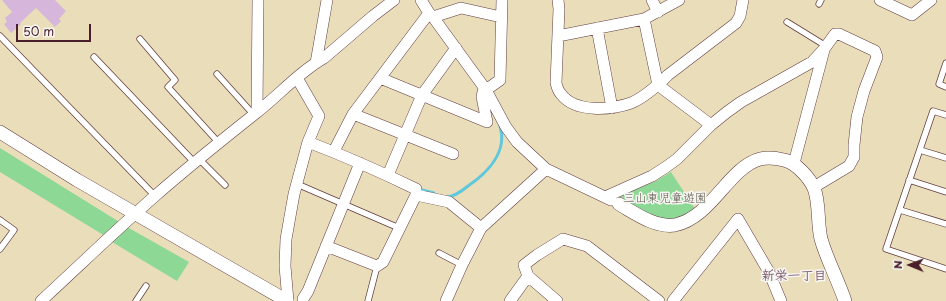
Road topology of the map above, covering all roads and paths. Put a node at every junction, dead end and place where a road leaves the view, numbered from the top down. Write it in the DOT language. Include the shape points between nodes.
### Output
graph roads {
  1 [pos="258,0"];
  2 [pos="327,0"];
  3 [pos="394,0"];
  4 [pos="421,0"];
  5 [pos="502,0"];
  6 [pos="558,0"];
  7 [pos="652,0"];
  8 [pos="679,0"];
  9 [pos="742,0"];
  10 [pos="880,0"];
  11 [pos="931,0"];
  12 [pos="658,12"];
  13 [pos="431,15"];
  14 [pos="501,17"];
  15 [pos="644,19"];
  16 [pos="788,22"];
  17 [pos="597,28"];
  18 [pos="0,36"];
  19 [pos="558,36"];
  20 [pos="140,39"];
  21 [pos="825,47"];
  22 [pos="456,48"];
  23 [pos="94,57"];
  24 [pos="316,63"];
  25 [pos="946,63"];
  26 [pos="217,74"];
  27 [pos="297,78"];
  28 [pos="380,78"];
  29 [pos="658,85"];
  30 [pos="946,86"];
  31 [pos="486,90"];
  32 [pos="422,95"];
  33 [pos="612,108"];
  34 [pos="256,113"];
  35 [pos="353,114"];
  36 [pos="946,115"];
  37 [pos="711,125"];
  38 [pos="0,132"];
  39 [pos="406,135"];
  40 [pos="308,142"];
  41 [pos="219,143"];
  42 [pos="920,150"];
  43 [pos="334,151"];
  44 [pos="453,154"];
  45 [pos="946,158"];
  46 [pos="196,161"];
  47 [pos="360,163"];
  48 [pos="794,163"];
  49 [pos="546,169"];
  50 [pos="388,175"];
  51 [pos="909,180"];
  52 [pos="297,184"];
  53 [pos="225,185"];
  54 [pos="814,187"];
  55 [pos="946,192"];
  56 [pos="416,195"];
  57 [pos="155,196"];
  58 [pos="605,197"];
  59 [pos="343,204"];
  60 [pos="619,204"];
  61 [pos="900,210"];
  62 [pos="135,214"];
  63 [pos="0,220"];
  64 [pos="946,224"];
  65 [pos="399,228"];
  66 [pos="481,228"];
  67 [pos="326,246"];
  68 [pos="0,248"];
  69 [pos="439,253"];
  70 [pos="462,265"];
  71 [pos="377,266"];
  72 [pos="946,269"];
  73 [pos="528,276"];
  74 [pos="146,286"];
  75 [pos="303,299"];
  76 [pos="41,301"];
  77 [pos="136,301"];
  78 [pos="288,301"];
  79 [pos="368,301"];
  80 [pos="446,301"];
  81 [pos="510,301"];
  82 [pos="557,301"];
  83 [pos="659,301"];
  84 [pos="673,301"];
  85 [pos="781,301"];
  86 [pos="845,301"];
  1 -- 34 [label="street"];
  2 -- 24 [label="street"];
  3 -- 24 [label="street"];
  4 -- 13 [label="street"];
  5 -- 14 [label="street"];
  6 -- 19 [label="street"];
  7 -- 12 [label="street"];
  8 -- 12 [label="street"];
  9 -- 29 [label="street" via="740,16 736,23"];
  10 -- 11 [label="street" via="912,15"];
  12 -- 15 [label="street"];
  13 -- 14 [label="street" via="461,8"];
  13 -- 22 [label="street"];
  13 -- 28 [label="street"];
  14 -- 31 [label="street" via="500,80"];
  15 -- 17 [label="street"];
  15 -- 29 [label="street"];
  16 -- 21 [label="lane"];
  17 -- 19 [label="street"];
  17 -- 33 [label="street"];
  18 -- 57 [label="lane"];
  19 -- 33 [label="street" via="556,83 560,93 575,104 592,109"];
  20 -- 41 [label="lane" via="176,80 168,87"];
  21 -- 37 [label="street" via="812,62 741,102"];
  21 -- 48 [label="street"];
  21 -- 54 [label="street" via="835,34 838,34 875,51 877,57 857,117 854,157 849,166"];
  22 -- 31 [label="street"];
  22 -- 32 [label="street"];
  23 -- 46 [label="lane"];
  24 -- 27 [label="street"];
  25 -- 30 [label="lane" via="939,84"];
  26 -- 34 [label="lane"];
  27 -- 34 [label="street"];
  27 -- 40 [label="street" via="319,116"];
  28 -- 32 [label="street"];
  28 -- 35 [label="street"];
  29 -- 33 [label="street" via="632,102"];
  29 -- 37 [label="street"];
  31 -- 32 [label="street" via="482,97 487,122"];
  31 -- 49 [label="street" via="516,142"];
  32 -- 39 [label="street"];
  34 -- 41 [label="street"];
  35 -- 39 [label="street"];
  35 -- 43 [label="street"];
  36 -- 42 [label="lane" via="933,111"];
  37 -- 58 [label="street" via="666,167"];
  38 -- 62 [label="street"];
  39 -- 44 [label="street"];
  39 -- 50 [label="street"];
  40 -- 43 [label="street"];
  40 -- 52 [label="street"];
  41 -- 46 [label="street"];
  42 -- 45 [label="lane"];
  42 -- 51 [label="lane"];
  43 -- 47 [label="street"];
  46 -- 53 [label="lane"];
  46 -- 57 [label="street"];
  47 -- 50 [label="street"];
  47 -- 59 [label="street"];
  48 -- 54 [label="street"];
  48 -- 60 [label="street" via="774,158 754,162 742,169 700,212 688,220 673,225 657,224"];
  49 -- 58 [label="street"];
  49 -- 66 [label="street"];
  50 -- 56 [label="street" via="416,189"];
  51 -- 55 [label="lane"];
  51 -- 61 [label="lane"];
  52 -- 59 [label="lane"];
  52 -- 78 [label="street" via="286,239"];
  54 -- 86 [label="street" via="821,237"];
  56 -- 65 [label="street"];
  56 -- 66 [label="street" via="449,202"];
  57 -- 62 [label="street"];
  58 -- 60 [label="street"];
  59 -- 65 [label="lane"];
  59 -- 67 [label="street"];
  61 -- 64 [label="lane"];
  61 -- 72 [label="lane" via="886,249"];
  62 -- 76 [label="street"];
  62 -- 78 [label="street"];
  63 -- 68 [label="lane" via="14,230"];
  65 -- 71 [label="street" via="383,262"];
  66 -- 70 [label="street"];
  67 -- 71 [label="street"];
  67 -- 75 [label="street"];
  69 -- 70 [label="lane"];
  70 -- 80 [label="street"];
  71 -- 79 [label="lane"];
  73 -- 81 [label="street"];
  73 -- 82 [label="street"];
  73 -- 83 [label="street" via="524,265 563,239 587,246"];
  74 -- 77 [label="lane"];
  84 -- 85 [label="street" via="738,219 769,272"];
}
